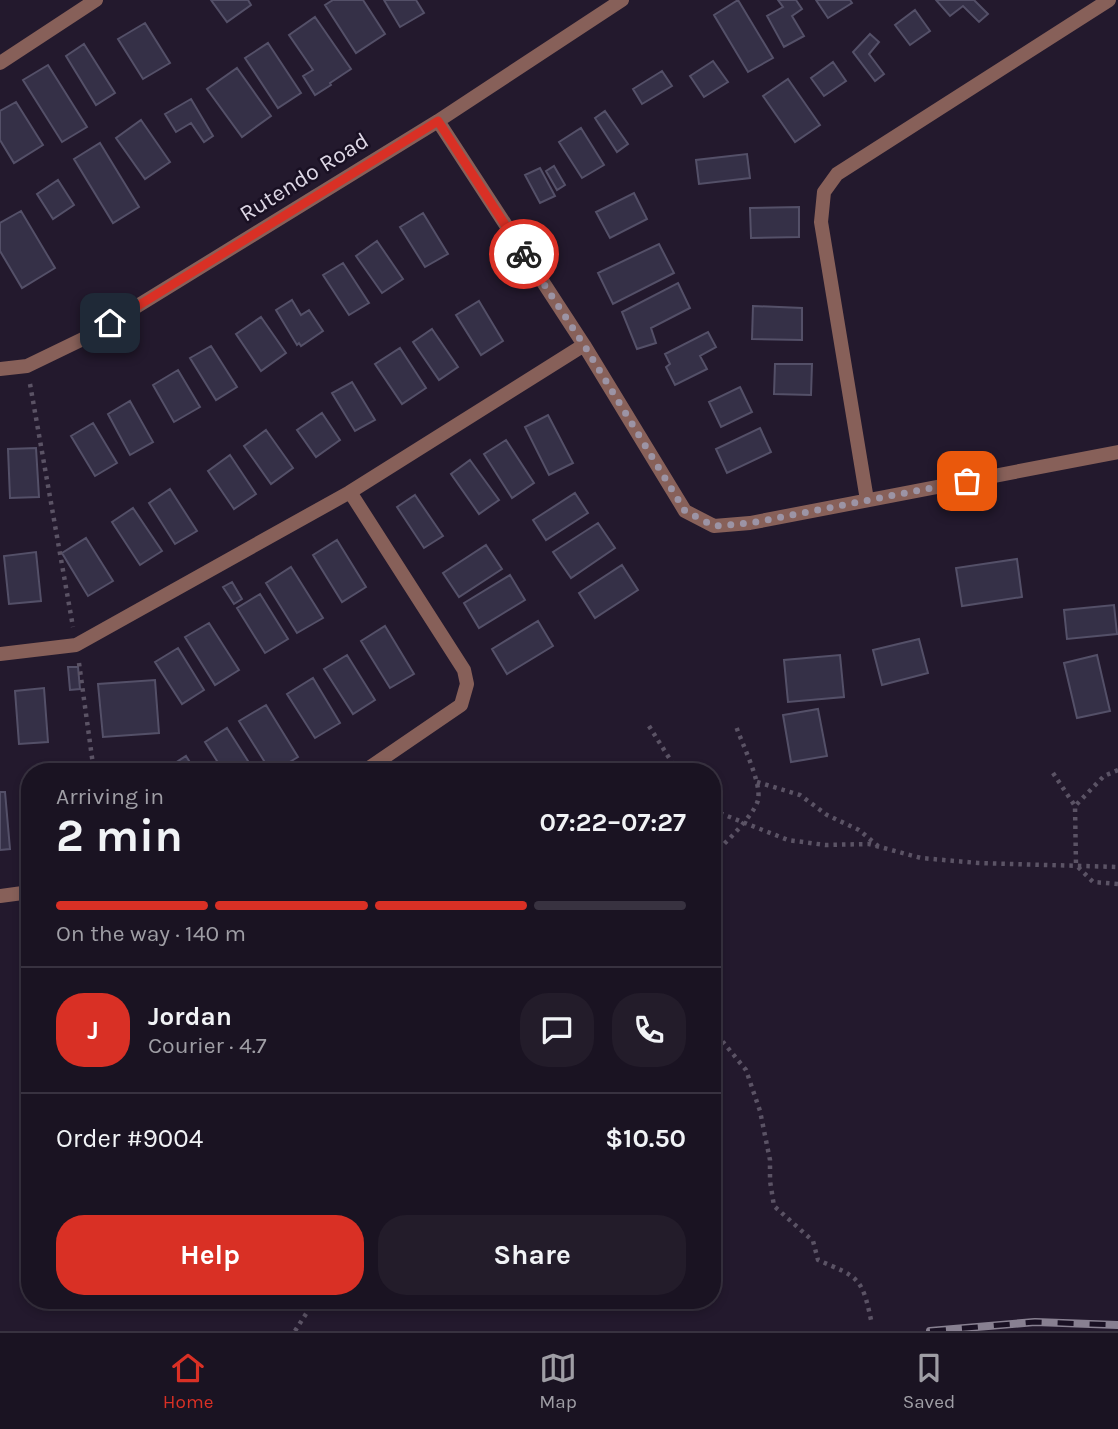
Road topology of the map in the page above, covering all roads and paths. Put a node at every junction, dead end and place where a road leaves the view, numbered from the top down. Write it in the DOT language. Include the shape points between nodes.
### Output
graph roads {
  1 [pos="96,0"];
  2 [pos="622,0"];
  3 [pos="1109,0"];
  4 [pos="0,63"];
  5 [pos="438,121"];
  6 [pos="584,345"];
  7 [pos="26,366"];
  8 [pos="0,369"];
  9 [pos="1118,452"];
  10 [pos="350,492"];
  11 [pos="866,499"];
  12 [pos="76,645"];
  13 [pos="0,654"];
  14 [pos="649,726"];
  15 [pos="736,726"];
  16 [pos="93,763"];
  17 [pos="376,763"];
  18 [pos="672,763"];
  19 [pos="1118,770"];
  20 [pos="1053,773"];
  21 [pos="756,782"];
  22 [pos="1075,806"];
  23 [pos="721,813"];
  24 [pos="743,822"];
  25 [pos="721,845"];
  26 [pos="880,847"];
  27 [pos="1076,865"];
  28 [pos="1118,867"];
  29 [pos="1118,884"];
  30 [pos="21,893"];
  31 [pos="0,896"];
  32 [pos="721,1038"];
  33 [pos="308,1309"];
  34 [pos="871,1320"];
  35 [pos="295,1331"];
  1 -- 4 [label="street"];
  2 -- 5 [label="street, Rutendo Road"];
  3 -- 11 [label="street" via="836,174 824,192 821,222"];
  5 -- 6 [label="street"];
  5 -- 7 [label="street, Rutendo Road" via="87,337"];
  6 -- 10 [label="street"];
  6 -- 11 [label="street" via="685,511 714,526 751,523"];
  7 -- 8 [label="street, Rutendo Road"];
  7 -- 12 [label="path"];
  9 -- 11 [label="street"];
  10 -- 12 [label="street"];
  10 -- 17 [label="street" via="464,670 467,684 461,705"];
  12 -- 13 [label="street"];
  12 -- 16 [label="path"];
  14 -- 18 [label="path"];
  15 -- 21 [label="path"];
  19 -- 22 [label="path" via="1104,776"];
  20 -- 22 [label="path"];
  21 -- 24 [label="path" via="758,799"];
  21 -- 26 [label="path" via="800,796"];
  22 -- 27 [label="path"];
  23 -- 24 [label="path"];
  24 -- 25 [label="path"];
  24 -- 26 [label="path" via="788,840"];
  26 -- 27 [label="path" via="921,858"];
  27 -- 28 [label="path"];
  27 -- 29 [label="path" via="1093,882"];
  30 -- 31 [label="street"];
  32 -- 34 [label="path" via="746,1070 761,1111 774,1206 813,1241 818,1260 857,1279"];
  33 -- 35 [label="path"];
}
